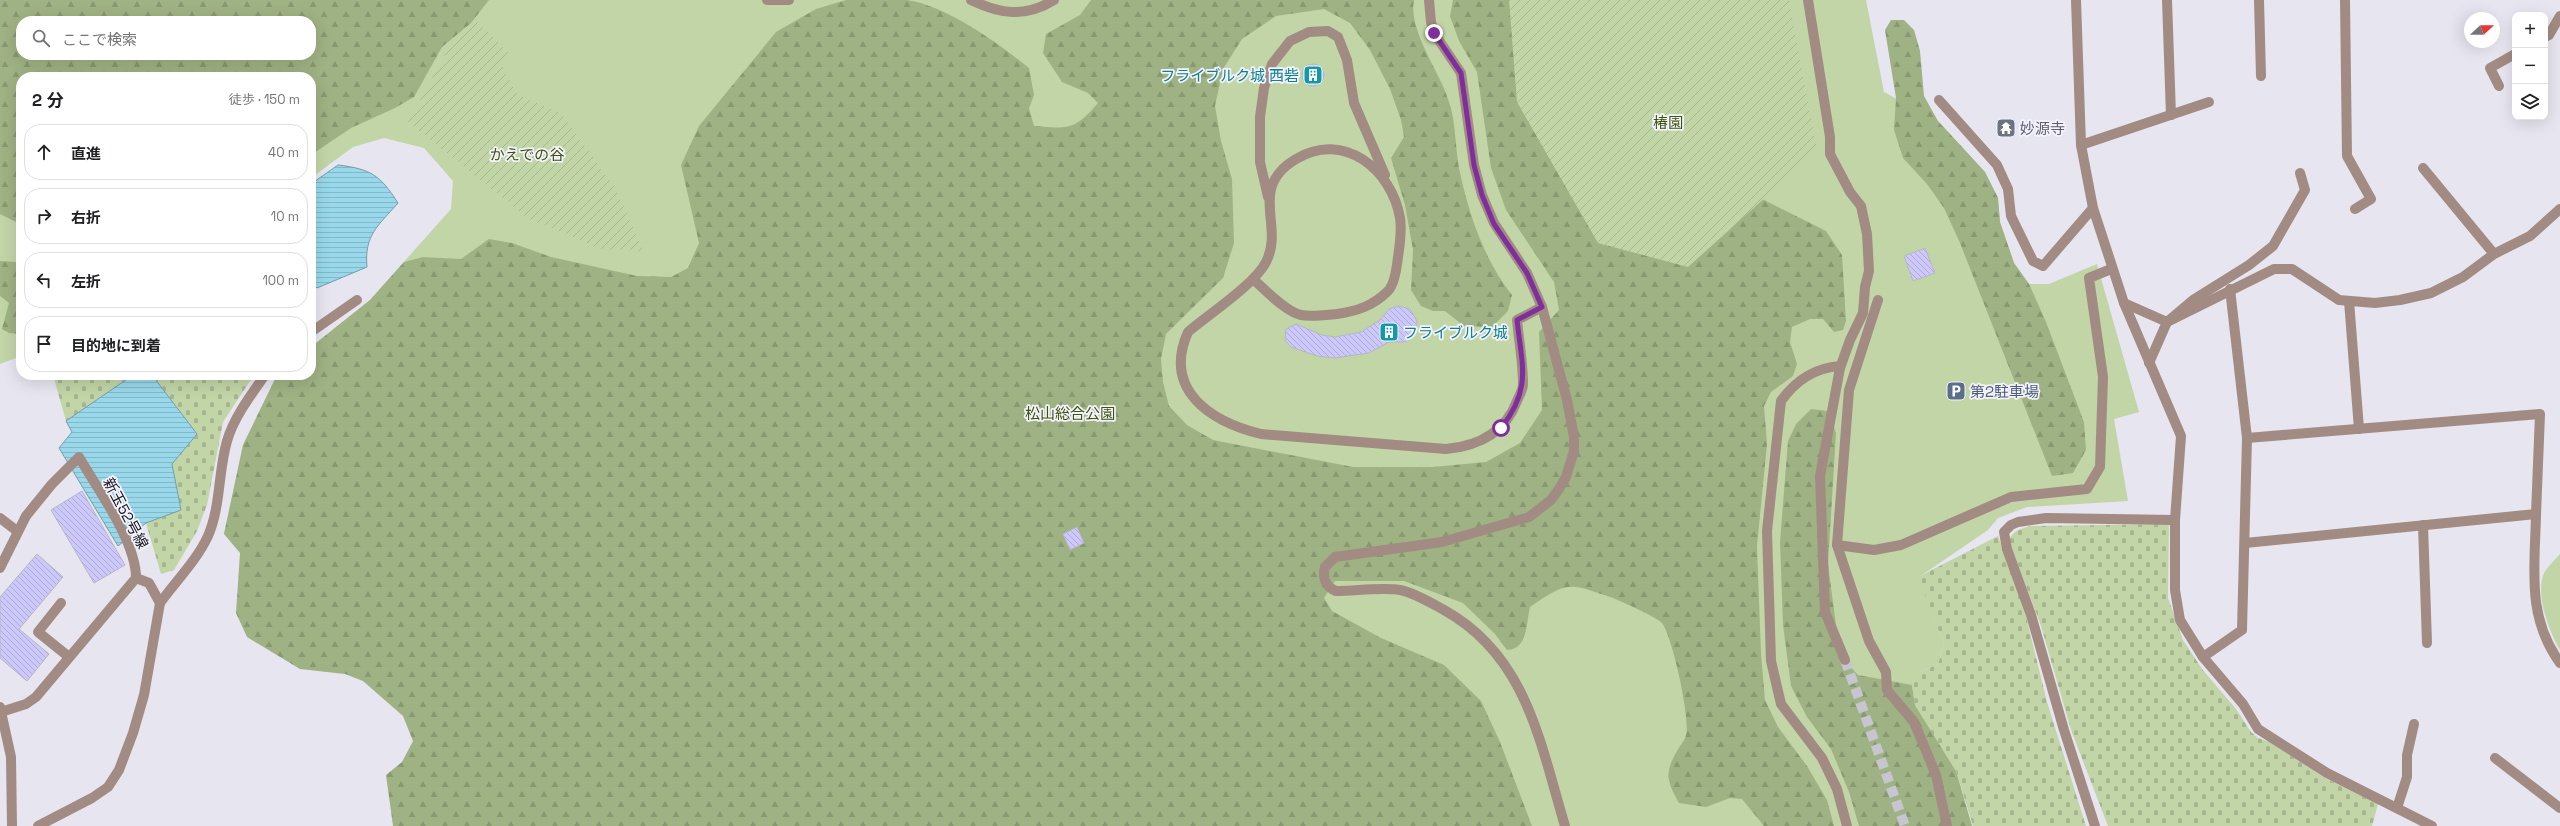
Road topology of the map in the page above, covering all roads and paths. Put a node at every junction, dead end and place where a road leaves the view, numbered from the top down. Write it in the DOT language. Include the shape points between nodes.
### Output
graph roads {
  1 [pos="767,0"];
  2 [pos="789,0"];
  3 [pos="971,0"];
  4 [pos="1054,0"];
  5 [pos="1430,0"];
  6 [pos="1808,0"];
  7 [pos="2076,0"];
  8 [pos="2167,0"];
  9 [pos="2259,0"];
  10 [pos="2345,0"];
  11 [pos="2560,16"];
  12 [pos="2548,35"];
  13 [pos="2512,56"];
  14 [pos="2261,76"];
  15 [pos="2500,86"];
  16 [pos="1939,100"];
  17 [pos="2209,102"];
  18 [pos="2171,115"];
  19 [pos="2081,145"];
  20 [pos="2423,168"];
  21 [pos="2300,173"];
  22 [pos="1390,188"];
  23 [pos="1268,198"];
  24 [pos="2093,208"];
  25 [pos="2355,209"];
  26 [pos="2560,209"];
  27 [pos="2494,254"];
  28 [pos="2111,269"];
  29 [pos="1253,279"];
  30 [pos="2230,289"];
  31 [pos="358,300"];
  32 [pos="1878,300"];
  33 [pos="2349,301"];
  34 [pos="2124,303"];
  35 [pos="1542,307"];
  36 [pos="2167,322"];
  37 [pos="316,329"];
  38 [pos="2149,363"];
  39 [pos="1840,368"];
  40 [pos="262,380"];
  41 [pos="2358,429"];
  42 [pos="2247,438"];
  43 [pos="2536,514"];
  44 [pos="0,518"];
  45 [pos="2175,520"];
  46 [pos="2423,525"];
  47 [pos="17,531"];
  48 [pos="2245,543"];
  49 [pos="1837,545"];
  50 [pos="0,568"];
  51 [pos="136,578"];
  52 [pos="61,603"];
  53 [pos="160,603"];
  54 [pos="2427,643"];
  55 [pos="69,657"];
  56 [pos="2203,657"];
  57 [pos="1845,660"];
  58 [pos="2560,663"];
  59 [pos="1,709"];
  60 [pos="2414,724"];
  61 [pos="10,749"];
  62 [pos="0,753"];
  63 [pos="2495,758"];
  64 [pos="2397,808"];
  65 [pos="2560,808"];
  66 [pos="12,826"];
  67 [pos="38,826"];
  68 [pos="1565,826"];
  69 [pos="1847,826"];
  70 [pos="1947,826"];
  71 [pos="2095,826"];
  72 [pos="2432,826"];
  1 -- 2 [label="street"];
  3 -- 4 [label="street" via="991,10 1013,13 1035,10"];
  5 -- 35 [label="street" via="1434,33 1461,73 1474,165 1482,195 1494,224 1527,273"];
  6 -- 39 [label="street" via="1830,137 1830,154 1850,192 1861,206 1867,234 1869,271 1864,313 1850,340"];
  7 -- 19 [label="street"];
  8 -- 18 [label="street"];
  9 -- 14 [label="street"];
  10 -- 25 [label="street" via="2347,156 2371,199"];
  11 -- 12 [label="street"];
  13 -- 15 [label="street" via="2490,68"];
  16 -- 24 [label="street" via="1997,165 2008,189 2011,216 2033,261 2043,266"];
  17 -- 18 [label="street"];
  18 -- 19 [label="street"];
  19 -- 24 [label="street"];
  20 -- 27 [label="street"];
  21 -- 36 [label="street" via="2305,190 2273,246 2249,265 2193,300"];
  22 -- 23 [label="street" via="1378,170 1360,156 1339,150 1328,150 1306,154 1287,165 1273,183"];
  22 -- 23 [label="street" via="1354,103 1347,60 1338,37 1328,31 1309,32 1290,41 1285,47 1272,64 1264,88 1260,117 1260,162"];
  22 -- 29 [label="street" via="1400,218 1398,265 1389,290 1360,311 1300,315 1271,297"];
  23 -- 29 [label="street" via="1270,245 1266,262"];
  24 -- 28 [label="street"];
  26 -- 27 [label="street" via="2530,236"];
  27 -- 33 [label="street" via="2463,277 2430,293 2400,300"];
  28 -- 34 [label="street"];
  28 -- 49 [label="street" via="2089,278 2103,377 2100,467 2087,488 2011,497 1902,545 1874,550"];
  29 -- 35 [label="street" via="1188,332 1181,350 1181,370 1187,388 1205,410 1237,428 1261,434 1446,449 1466,447 1485,440 1501,428 1513,412 1523,386 1517,320"];
  30 -- 33 [label="street" via="2274,269 2292,269 2339,300"];
  30 -- 36 [label="street"];
  30 -- 42 [label="street"];
  31 -- 37 [label="street"];
  32 -- 49 [label="street" via="1849,390"];
  33 -- 41 [label="street"];
  34 -- 36 [label="street"];
  34 -- 38 [label="street"];
  35 -- 68 [label="street" via="1567,400 1574,437 1574,450 1568,471 1551,500 1535,513 1516,522 1442,542 1335,557 1326,565 1324,576 1327,584 1336,591 1400,590 1456,617 1481,636 1502,659 1532,714"];
  36 -- 38 [label="street"];
  38 -- 45 [label="street" via="2181,436"];
  39 -- 57 [label="street" via="1820,476 1820,504 1825,612"];
  39 -- 69 [label="street" via="1829,367 1806,376 1781,401 1767,531 1771,662 1781,704 1822,758 1837,789"];
  40 -- 53 [label="street" via="244,405 227,440 215,515 207,537"];
  41 -- 42 [label="street"];
  41 -- 43 [label="street" via="2540,414"];
  42 -- 48 [label="street"];
  43 -- 46 [label="street"];
  43 -- 58 [label="street" via="2534,601 2543,633"];
  44 -- 47 [label="street"];
  45 -- 56 [label="street" via="2175,590 2180,620"];
  45 -- 71 [label="street" via="2031,519 2011,525 2004,532 2007,549 2031,615"];
  46 -- 48 [label="street"];
  46 -- 54 [label="street"];
  47 -- 50 [label="street, 新玉52号線"];
  47 -- 51 [label="street, 新玉52号線" via="52,484 79,458 122,533 136,565"];
  48 -- 56 [label="street" via="2242,630"];
  49 -- 70 [label="street" via="1869,640 1886,672 1888,690 1914,722 1936,775"];
  51 -- 53 [label="street" via="149,583"];
  51 -- 55 [label="street"];
  52 -- 55 [label="street" via="38,632"];
  53 -- 67 [label="street" via="144,695 119,770 108,787"];
  55 -- 59 [label="street" via="36,697 26,704"];
  56 -- 64 [label="street" via="2243,704 2258,730 2327,773"];
  59 -- 61 [label="street"];
  60 -- 64 [label="street" via="2408,755 2408,777"];
  61 -- 62 [label="street"];
  61 -- 66 [label="street"];
  63 -- 65 [label="street"];
  64 -- 72 [label="street"];
}
